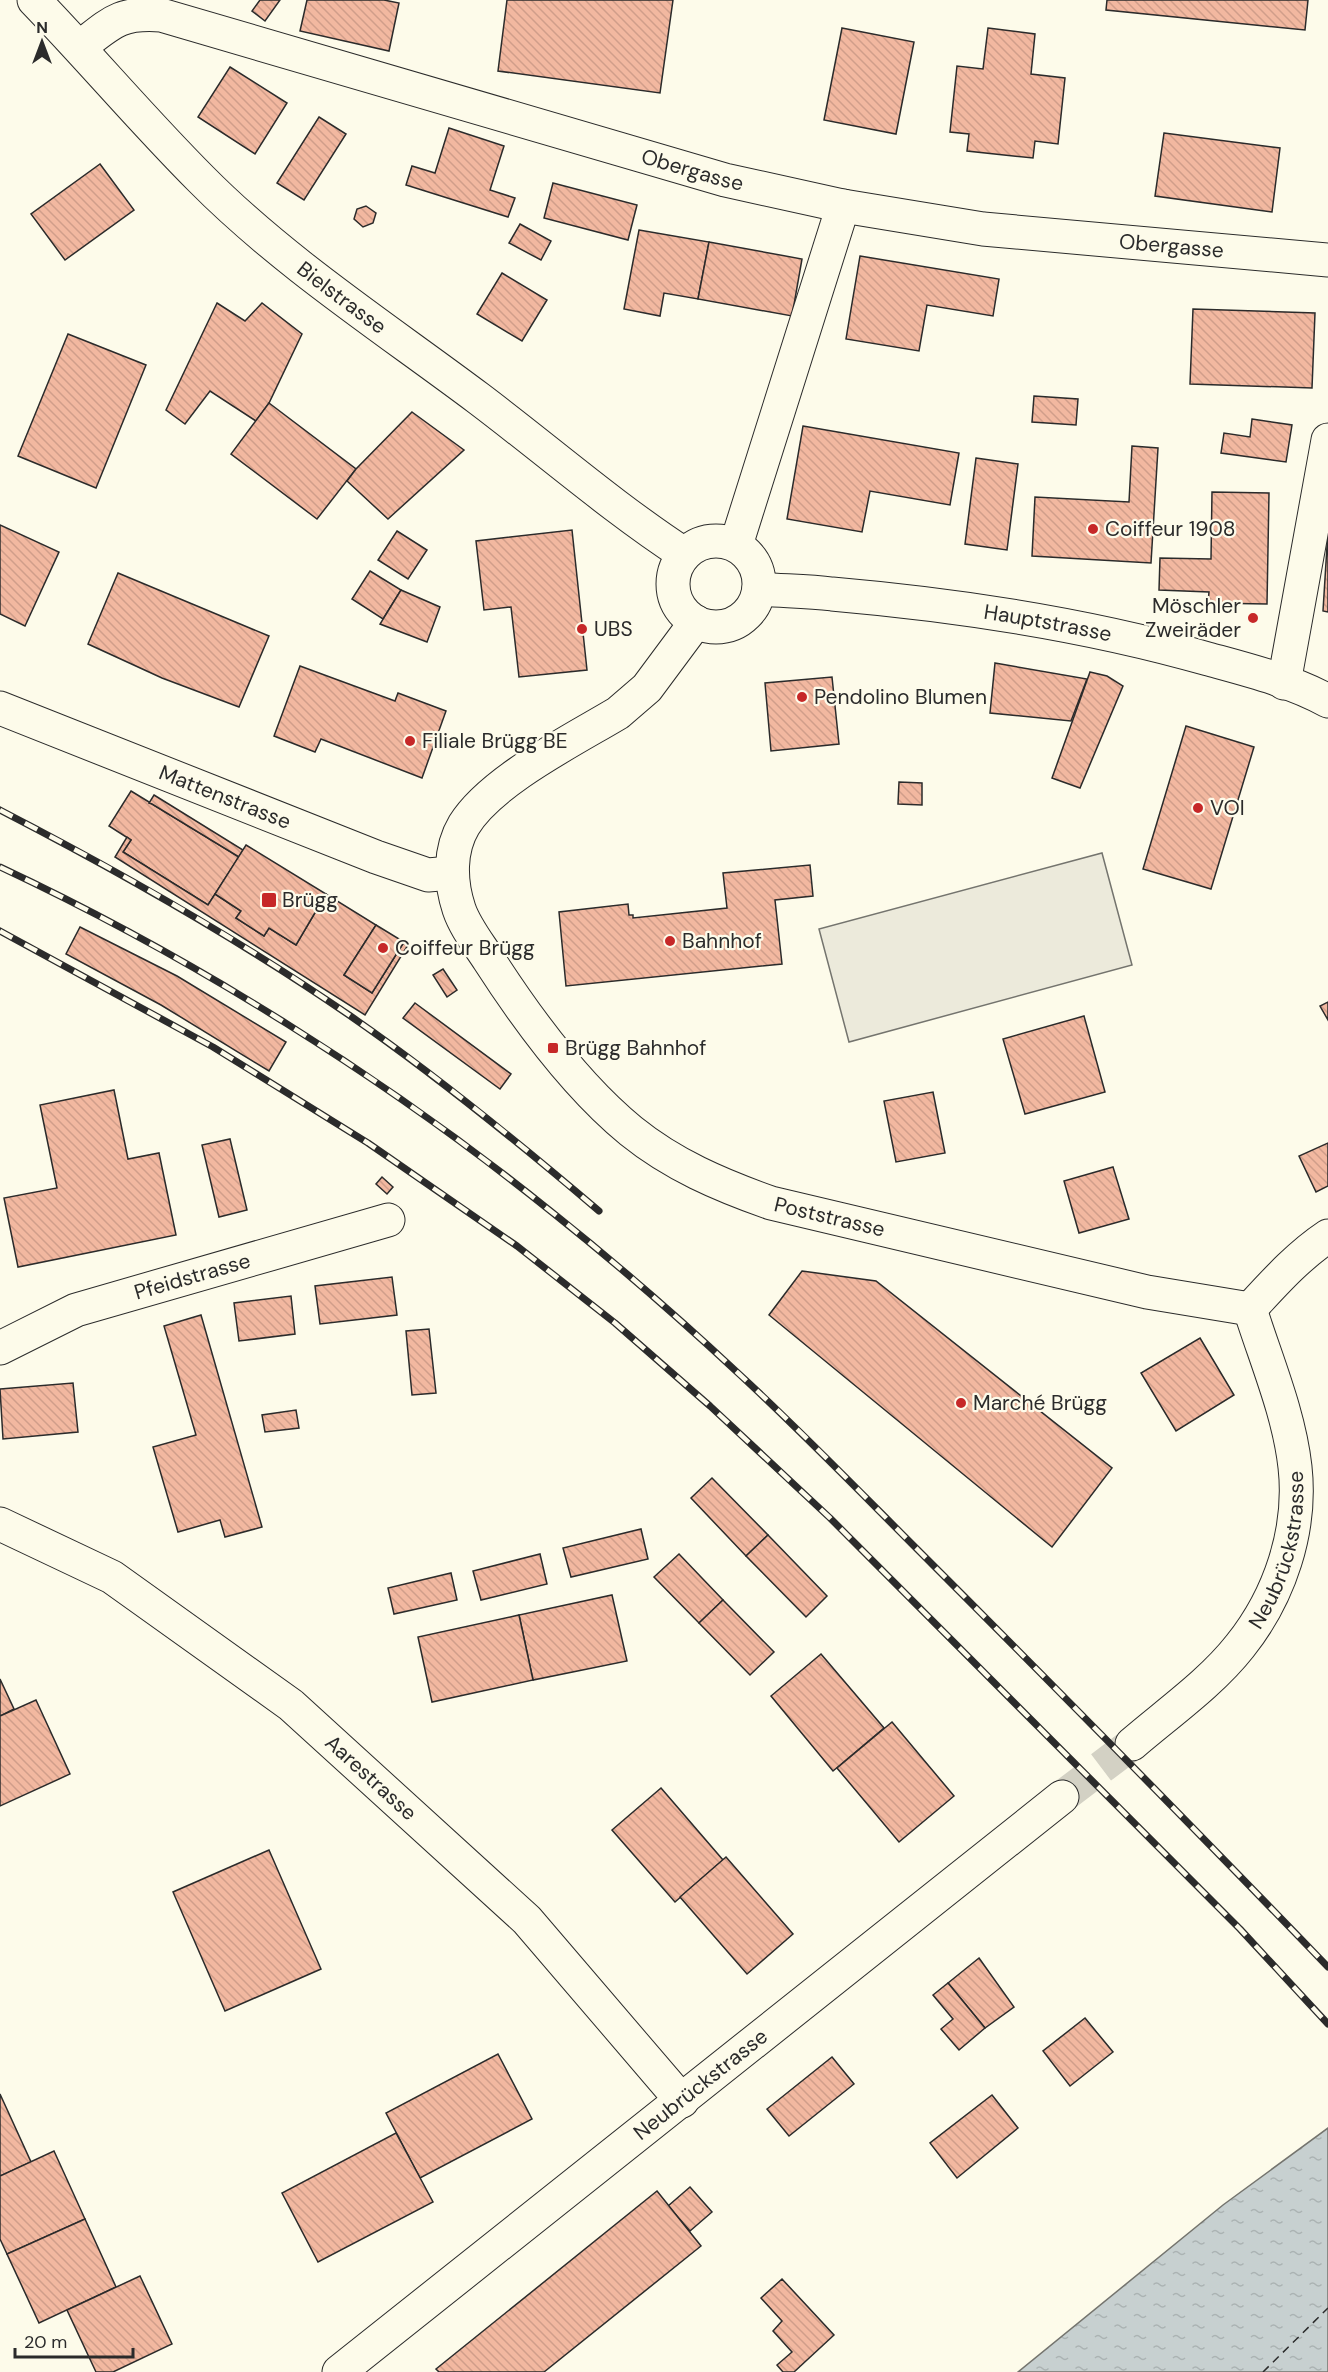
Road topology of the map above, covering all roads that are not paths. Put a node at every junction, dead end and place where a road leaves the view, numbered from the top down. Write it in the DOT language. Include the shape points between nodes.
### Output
graph roads {
  1 [pos="34,0"];
  2 [pos="80,47"];
  3 [pos="843,206"];
  4 [pos="1328,260"];
  5 [pos="1328,440"];
  6 [pos="736,545"];
  7 [pos="684,554"];
  8 [pos="759,589"];
  9 [pos="696,622"];
  10 [pos="1284,683"];
  11 [pos="1328,701"];
  12 [pos="0,708"];
  13 [pos="452,873"];
  14 [pos="388,1220"];
  15 [pos="1328,1236"];
  16 [pos="1250,1309"];
  17 [pos="0,1348"];
  18 [pos="0,1524"];
  19 [pos="1132,1743"];
  20 [pos="1062,1797"];
  21 [pos="682,2101"];
  22 [pos="339,2372"];
  1 -- 2 [label="street, Bielstrasse"];
  2 -- 3 [label="street, Obergasse" via="114,21 138,13 161,15 725,180"];
  2 -- 7 [label="street, Bielstrasse" via="202,180 264,235 635,521"];
  3 -- 4 [label="street, Obergasse" via="983,229"];
  3 -- 6 [label="street"];
  5 -- 10 [label="street"];
  6 -- 7 [label="street" via="726,541 703,542"];
  6 -- 8 [label="street" via="755,564"];
  7 -- 9 [label="street" via="672,583 683,612"];
  8 -- 9 [label="street" via="751,609 736,623 709,627"];
  8 -- 10 [label="street, Hauptstrasse" via="952,608 1053,624 1175,650"];
  9 -- 13 [label="street" via="636,699 498,787 464,825"];
  10 -- 11 [label="street, Hauptstrasse"];
  12 -- 13 [label="street, Mattenstrasse" via="376,857 428,875"];
  13 -- 16 [label="street, Poststrasse" via="464,921 505,985 562,1060 593,1097 674,1161 720,1185 771,1203 1147,1292"];
  14 -- 17 [label="street, Pfeidstrasse" via="76,1310"];
  15 -- 16 [label="street" via="1310,1248"];
  16 -- 19 [label="street, Neubrückstrasse" via="1286,1424 1294,1466 1296,1503 1291,1541 1273,1592 1240,1646"];
  18 -- 21 [label="street, Aarestrasse" via="112,1577 291,1706 527,1920"];
  20 -- 21 [label="street, Neubrückstrasse"];
  21 -- 22 [label="street, Neubrückstrasse"];
}
